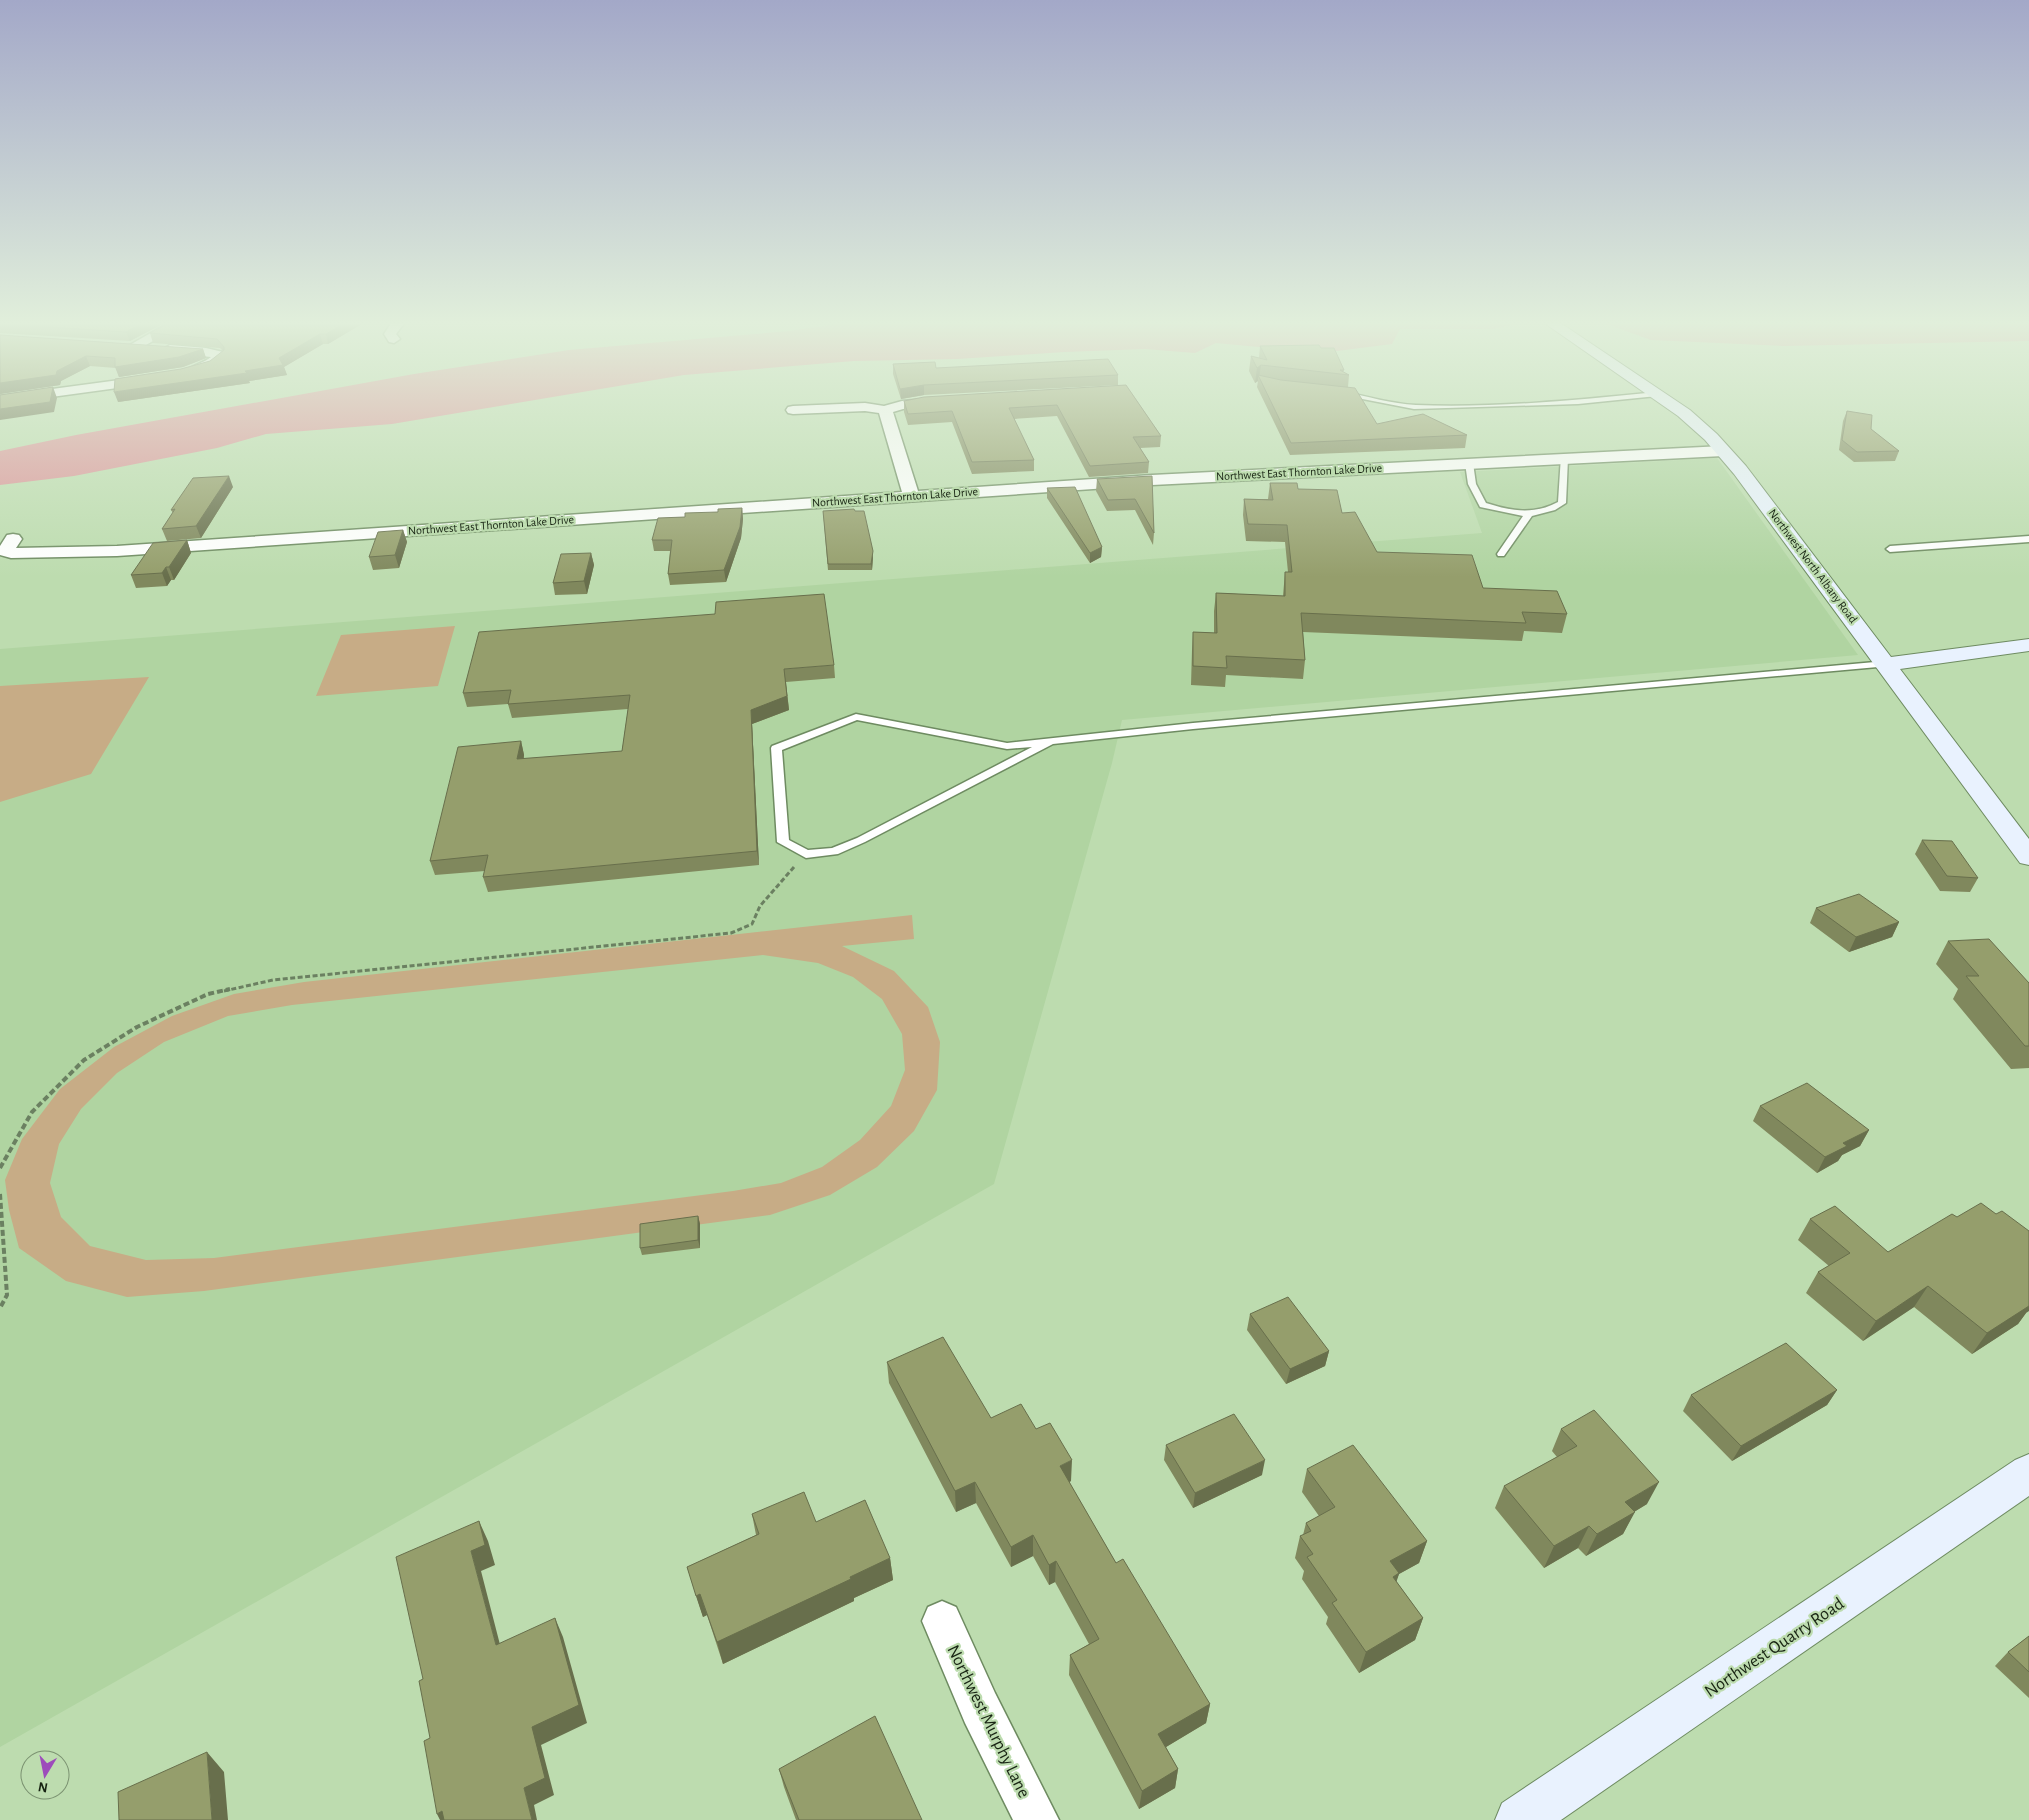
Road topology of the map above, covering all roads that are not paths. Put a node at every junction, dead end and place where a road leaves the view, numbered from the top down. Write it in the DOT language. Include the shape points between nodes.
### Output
graph roads {
  1 [pos="895,407"];
  2 [pos="1675,407"];
  3 [pos="793,410"];
  4 [pos="885,410"];
  5 [pos="1723,451"];
  6 [pos="1564,458"];
  7 [pos="1469,464"];
  8 [pos="911,495"];
  9 [pos="1529,514"];
  10 [pos="13,539"];
  11 [pos="2029,539"];
  12 [pos="1890,549"];
  13 [pos="1502,554"];
  14 [pos="2029,645"];
  15 [pos="1886,664"];
  16 [pos="1051,741"];
  17 [pos="2029,857"];
  18 [pos="2020,1485"];
  19 [pos="942,1622"];
  20 [pos="1037,1820"];
  21 [pos="1519,1820"];
  1 -- 4 [label="street"];
  2 -- 5 [label="main road, Northwest North Albany Road"];
  3 -- 4 [label="street"];
  4 -- 8 [label="street"];
  5 -- 6 [label="street, Northwest East Thornton Lake Drive"];
  5 -- 15 [label="main road, Northwest North Albany Road"];
  6 -- 7 [label="street, Northwest East Thornton Lake Drive"];
  6 -- 9 [label="lane" via="1562,503 1550,511"];
  7 -- 8 [label="street, Northwest East Thornton Lake Drive"];
  7 -- 9 [label="lane" via="1472,484 1483,505"];
  8 -- 10 [label="street, Northwest East Thornton Lake Drive" via="67,554 5,551"];
  9 -- 13 [label="lane"];
  11 -- 12 [label="lane"];
  14 -- 15 [label="main road"];
  15 -- 16 [label="lane"];
  15 -- 17 [label="main road, Northwest North Albany Road"];
  16 -- 16 [label="lane" via="1007,746 856,717 776,748 783,842 806,854 834,851"];
  18 -- 21 [label="main road, Northwest Quarry Road"];
  19 -- 20 [label="street, Northwest Murphy Lane" via="980,1708"];
}
